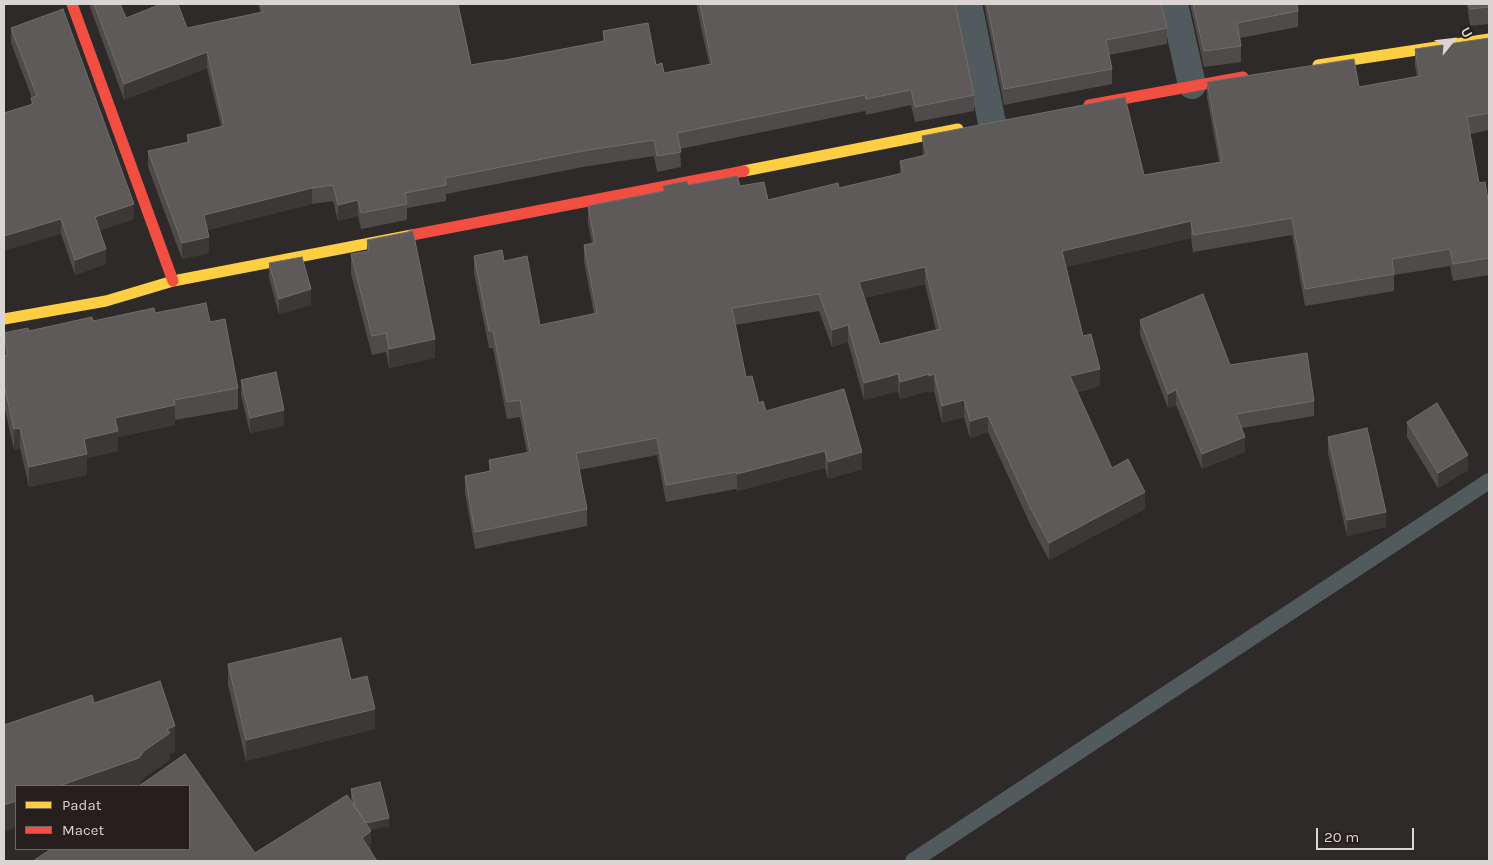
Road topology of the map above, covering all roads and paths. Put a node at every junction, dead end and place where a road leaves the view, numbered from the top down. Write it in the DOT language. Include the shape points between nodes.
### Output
graph roads {
  1 [pos="72,4"];
  2 [pos="968,4"];
  3 [pos="1174,4"];
  4 [pos="1489,39"];
  5 [pos="1308,67"];
  6 [pos="1250,76"];
  7 [pos="1192,85"];
  8 [pos="1078,107"];
  9 [pos="987,124"];
  10 [pos="173,281"];
  11 [pos="4,318"];
  12 [pos="1489,481"];
  13 [pos="913,861"];
  1 -- 10 [label="street"];
  2 -- 9 [label="street"];
  3 -- 7 [label="street"];
  4 -- 5 [label="street"];
  6 -- 7 [label="street"];
  7 -- 8 [label="street"];
  9 -- 10 [label="street"];
  10 -- 11 [label="street" via="106,301"];
  12 -- 13 [label="lane"];
}
